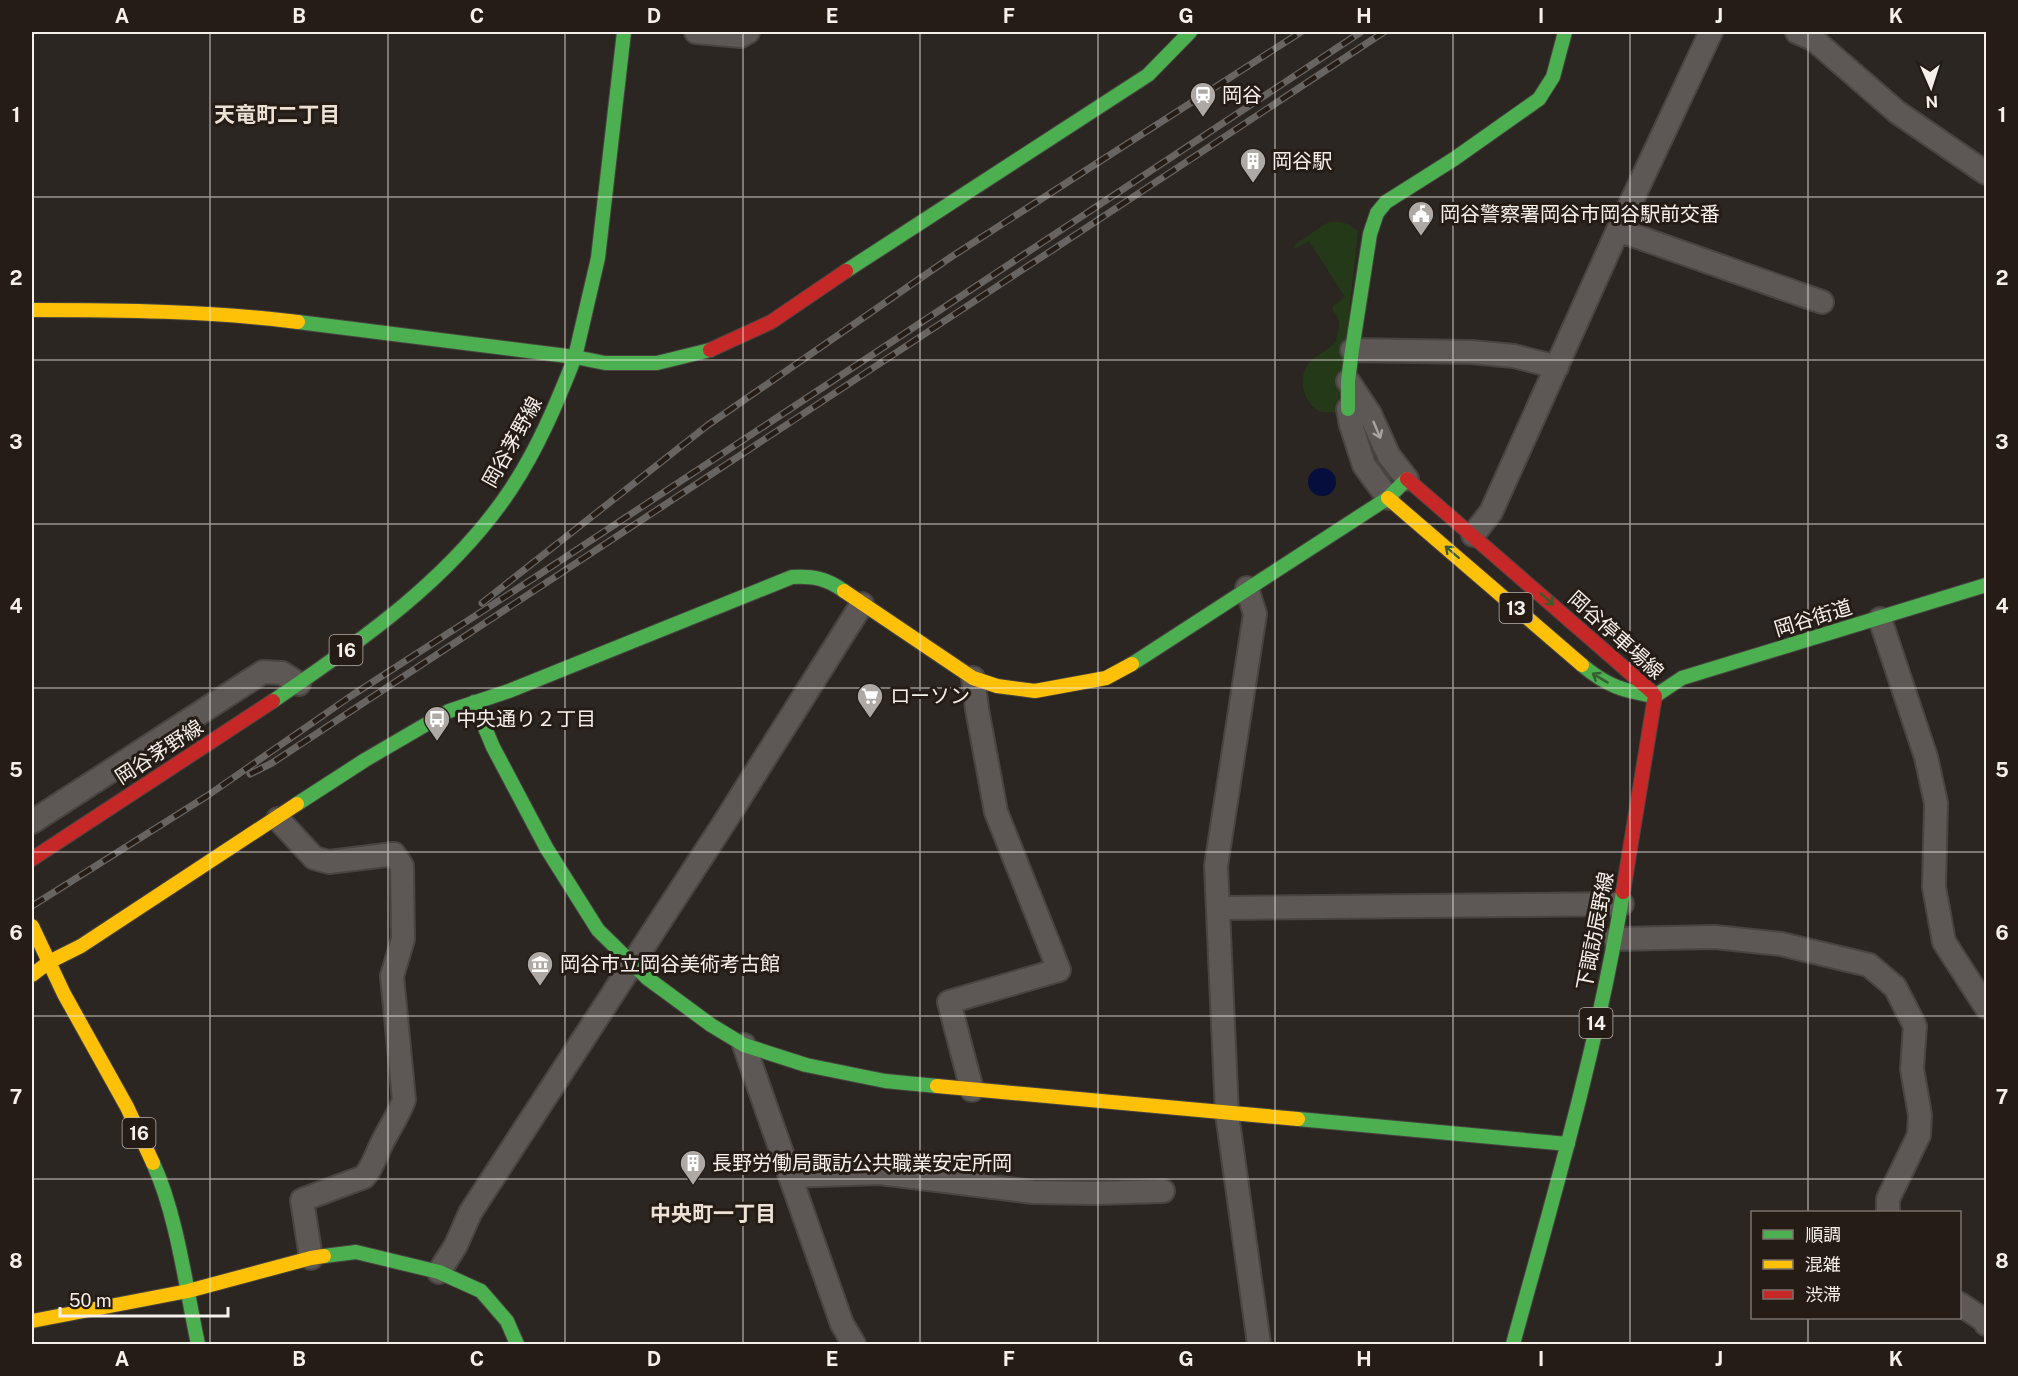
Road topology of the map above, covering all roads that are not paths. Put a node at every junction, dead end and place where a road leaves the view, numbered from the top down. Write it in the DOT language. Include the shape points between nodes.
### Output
graph roads {
  1 [pos="624,32"];
  2 [pos="696,32"];
  3 [pos="748,32"];
  4 [pos="1190,32"];
  5 [pos="1565,32"];
  6 [pos="1711,32"];
  7 [pos="1797,32"];
  8 [pos="1986,172"];
  9 [pos="1618,230"];
  10 [pos="1822,302"];
  11 [pos="32,310"];
  12 [pos="1352,350"];
  13 [pos="575,357"];
  14 [pos="1557,367"];
  15 [pos="1348,381"];
  16 [pos="1348,409"];
  17 [pos="1407,479"];
  18 [pos="1388,498"];
  19 [pos="1473,535"];
  20 [pos="1986,585"];
  21 [pos="1247,588"];
  22 [pos="862,604"];
  23 [pos="1880,619"];
  24 [pos="973,678"];
  25 [pos="299,684"];
  26 [pos="1655,696"];
  27 [pos="474,702"];
  28 [pos="278,819"];
  29 [pos="32,822"];
  30 [pos="32,859"];
  31 [pos="1622,904"];
  32 [pos="1219,908"];
  33 [pos="34,932"];
  34 [pos="1615,939"];
  35 [pos="49,962"];
  36 [pos="632,962"];
  37 [pos="32,975"];
  38 [pos="1986,1007"];
  39 [pos="744,1045"];
  40 [pos="972,1090"];
  41 [pos="1227,1114"];
  42 [pos="1568,1144"];
  43 [pos="790,1176"];
  44 [pos="1164,1191"];
  45 [pos="1888,1211"];
  46 [pos="310,1258"];
  47 [pos="439,1272"];
  48 [pos="188,1291"];
  49 [pos="1961,1305"];
  50 [pos="32,1321"];
  51 [pos="1986,1324"];
  52 [pos="198,1344"];
  53 [pos="516,1344"];
  54 [pos="854,1344"];
  55 [pos="1259,1344"];
  56 [pos="1514,1344"];
  1 -- 13 [label="street, 岡谷茅野線" via="598,258"];
  2 -- 3 [label="street" via="741,36"];
  4 -- 13 [label="street" via="1148,75 771,322 706,352 657,363 606,363"];
  5 -- 12 [label="street" via="1553,77 1539,99 1386,202 1377,213 1370,234"];
  6 -- 9 [label="street"];
  7 -- 8 [label="street" via="1813,39 1897,112"];
  9 -- 10 [label="street"];
  9 -- 14 [label="street"];
  11 -- 13 [label="street" via="252,316"];
  12 -- 14 [label="street" via="1471,352 1514,356"];
  12 -- 15 [label="street"];
  13 -- 25 [label="street, 岡谷茅野線 / 16" via="544,433 484,526 383,622"];
  14 -- 19 [label="street" via="1491,512"];
  15 -- 16 [label="street"];
  15 -- 17 [label="street, one-way" via="1370,414 1389,456"];
  16 -- 18 [label="street" via="1364,465"];
  17 -- 18 [label="street"];
  17 -- 19 [label="street, 岡谷停車場線 / 13"];
  18 -- 21 [label="street"];
  26 -- 18 [label="street, 岡谷停車場線 / 13, one-way" via="1626,691 1599,679"];
  19 -- 26 [label="street, 岡谷停車場線 / 13, one-way"];
  20 -- 23 [label="street, 岡谷街道"];
  21 -- 24 [label="street" via="1106,678 1035,691"];
  21 -- 32 [label="street" via="1255,614 1216,866"];
  22 -- 24 [label="street"];
  22 -- 27 [label="street" via="833,583 812,576 792,577"];
  22 -- 36 [label="street"];
  23 -- 26 [label="street, 岡谷街道" via="1682,678"];
  23 -- 38 [label="street" via="1926,757 1936,803 1935,887 1944,942"];
  24 -- 40 [label="street" via="996,812 1059,970 949,1002"];
  25 -- 29 [label="street" via="282,673 263,672"];
  25 -- 30 [label="street, 岡谷茅野線 / 16"];
  26 -- 31 [label="street, 下諏訪辰野線 / 14"];
  27 -- 28 [label="street" via="449,711 365,760"];
  27 -- 36 [label="street" via="547,849 598,930"];
  28 -- 35 [label="street" via="81,946"];
  28 -- 46 [label="street" via="314,858 329,862 394,854 402,866 404,939 392,976 404,1100 364,1177 302,1200"];
  31 -- 32 [label="street"];
  31 -- 34 [label="street, 下諏訪辰野線 / 14"];
  32 -- 41 [label="street"];
  33 -- 35 [label="street, 16"];
  34 -- 42 [label="street, 下諏訪辰野線 / 14"];
  34 -- 45 [label="street" via="1715,937 1781,944 1869,965 1895,987 1915,1026 1912,1069 1920,1115 1919,1135 1888,1199"];
  35 -- 37 [label="street"];
  35 -- 48 [label="street, 16" via="127,1107 159,1176"];
  36 -- 39 [label="street" via="656,985"];
  36 -- 47 [label="street" via="470,1213"];
  39 -- 40 [label="street" via="852,1076"];
  39 -- 43 [label="street"];
  40 -- 41 [label="street"];
  41 -- 42 [label="street"];
  41 -- 55 [label="street"];
  42 -- 56 [label="street, 下諏訪辰野線 / 14"];
  43 -- 44 [label="street" via="880,1173 1033,1192"];
  43 -- 54 [label="street" via="842,1324"];
  46 -- 47 [label="street" via="356,1252"];
  46 -- 48 [label="street"];
  47 -- 53 [label="street" via="481,1291 507,1321"];
  48 -- 50 [label="street"];
  48 -- 52 [label="street, 16"];
  49 -- 51 [label="street"];
}
